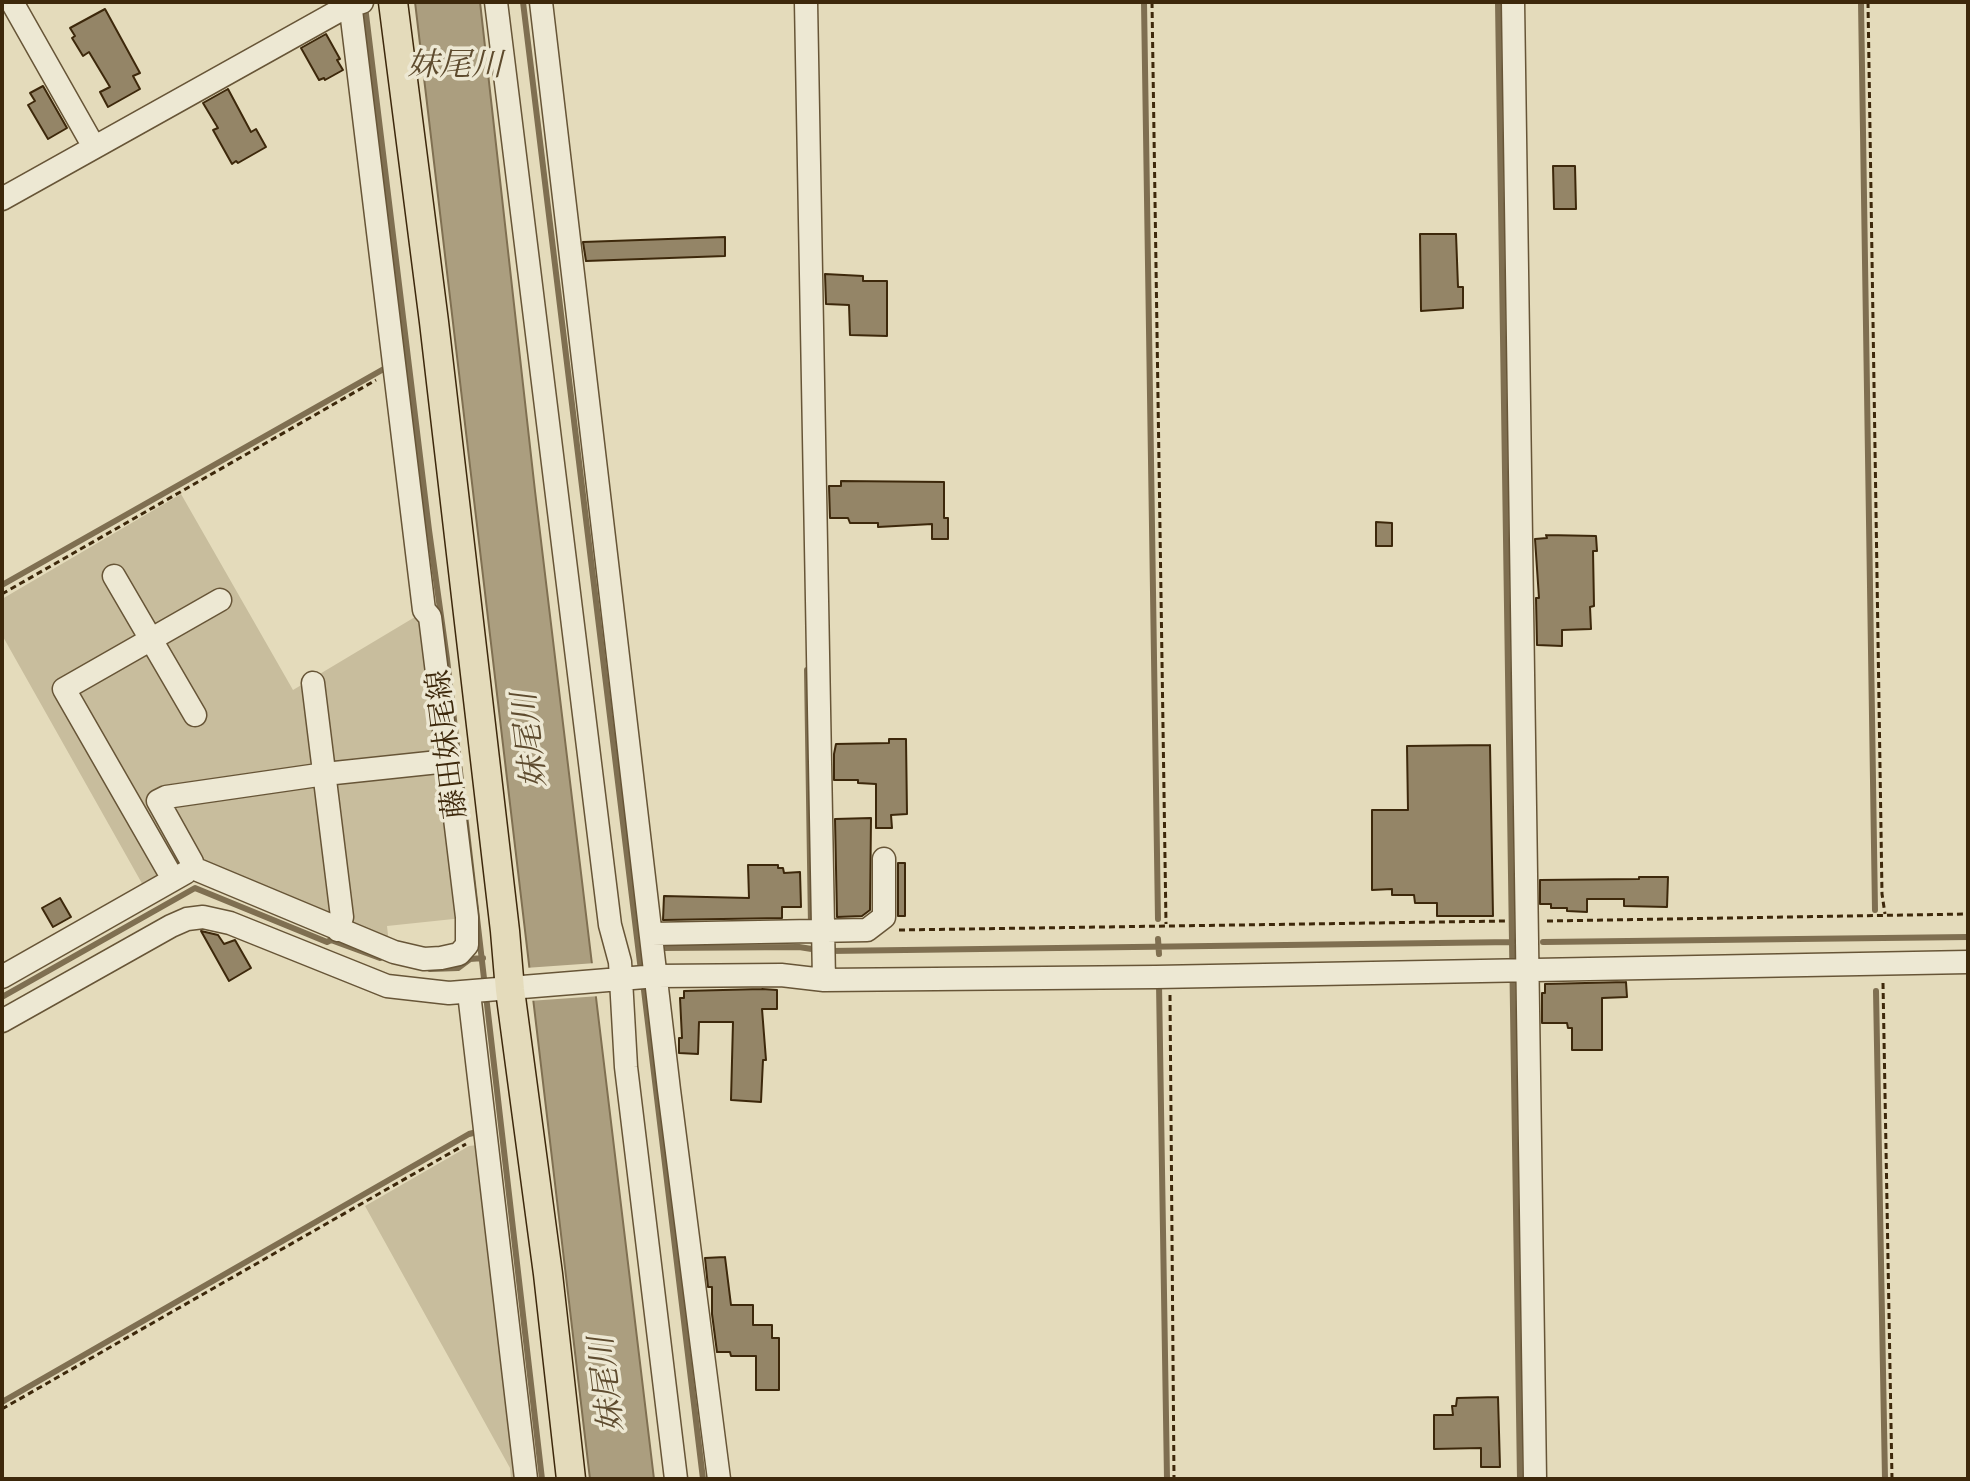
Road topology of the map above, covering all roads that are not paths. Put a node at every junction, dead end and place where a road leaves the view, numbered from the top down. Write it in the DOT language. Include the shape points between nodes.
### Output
graph roads {
  1 [pos="12,2"];
  2 [pos="393,2"];
  3 [pos="496,2"];
  4 [pos="541,2"];
  5 [pos="806,2"];
  6 [pos="1513,2"];
  7 [pos="355,3"];
  8 [pos="94,147"];
  9 [pos="2,199"];
  10 [pos="114,576"];
  11 [pos="220,600"];
  12 [pos="151,640"];
  13 [pos="313,683"];
  14 [pos="195,715"];
  15 [pos="448,761"];
  16 [pos="325,774"];
  17 [pos="884,859"];
  18 [pos="183,874"];
  19 [pos="338,930"];
  20 [pos="652,934"];
  21 [pos="820,947"];
  22 [pos="358,953"];
  23 [pos="1968,962"];
  24 [pos="1519,971"];
  25 [pos="2,977"];
  26 [pos="635,978"];
  27 [pos="495,991"];
  28 [pos="2,1021"];
  29 [pos="526,1479"];
  30 [pos="571,1479"];
  31 [pos="676,1479"];
  32 [pos="719,1479"];
  33 [pos="1535,1479"];
  1 -- 8 [label="street"];
  2 -- 27 [label="main road, 藤田妹尾線" via="505,931"];
  3 -- 26 [label="street" via="608,910 620,962"];
  4 -- 20 [label="street"];
  5 -- 21 [label="street"];
  6 -- 24 [label="street"];
  7 -- 8 [label="street"];
  7 -- 15 [label="street" via="394,369"];
  8 -- 9 [label="street"];
  10 -- 12 [label="street"];
  11 -- 12 [label="street"];
  12 -- 14 [label="street"];
  12 -- 18 [label="street" via="64,689"];
  13 -- 16 [label="street"];
  15 -- 16 [label="street"];
  15 -- 22 [label="street" via="467,945 459,954 424,959"];
  16 -- 18 [label="street" via="158,801 192,862"];
  16 -- 19 [label="street" via="342,917"];
  17 -- 21 [label="street" via="884,917 867,930"];
  18 -- 19 [label="street"];
  18 -- 25 [label="street"];
  19 -- 22 [label="street"];
  20 -- 21 [label="street"];
  20 -- 26 [label="street"];
  21 -- 24 [label="street" via="1169,976"];
  21 -- 26 [label="street" via="781,975"];
  22 -- 27 [label="street" via="403,989"];
  22 -- 28 [label="street" via="216,919 187,919"];
  23 -- 24 [label="street"];
  24 -- 33 [label="street" via="1529,1105"];
  26 -- 27 [label="street"];
  26 -- 31 [label="street" via="626,1067"];
  26 -- 32 [label="street"];
  27 -- 29 [label="street" via="485,1134"];
  27 -- 30 [label="main road, 藤田妹尾線" via="548,1274"];
}
